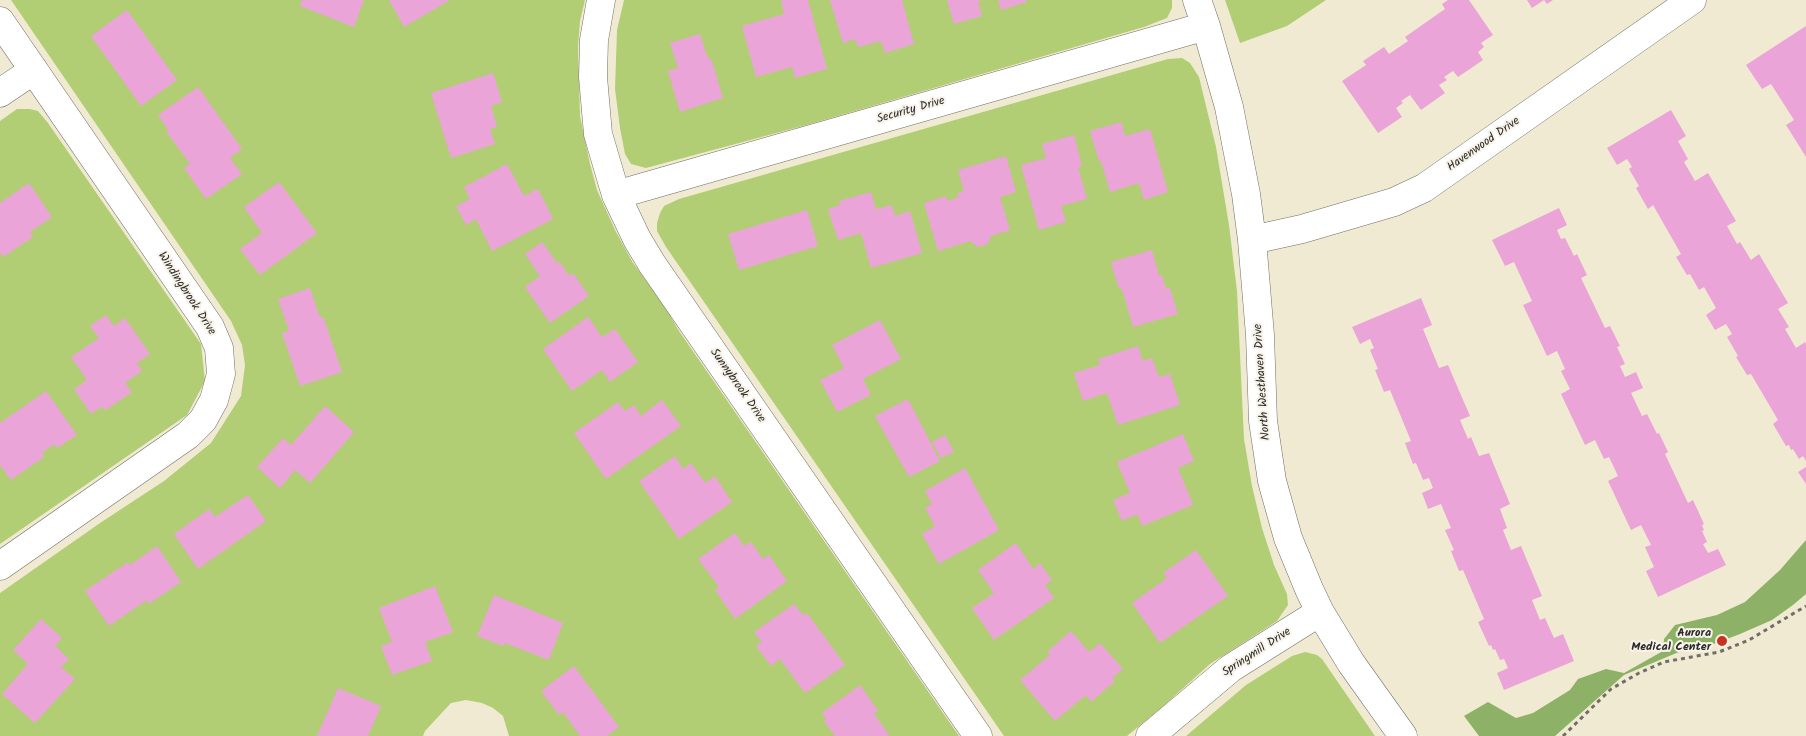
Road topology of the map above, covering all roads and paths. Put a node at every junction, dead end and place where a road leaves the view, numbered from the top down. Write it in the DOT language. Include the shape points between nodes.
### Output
graph roads {
  1 [pos="600,0"];
  2 [pos="1197,0"];
  3 [pos="1692,0"];
  4 [pos="0,21"];
  5 [pos="1206,26"];
  6 [pos="34,70"];
  7 [pos="0,93"];
  8 [pos="616,196"];
  9 [pos="1252,240"];
  10 [pos="0,566"];
  11 [pos="1806,606"];
  12 [pos="1320,612"];
  13 [pos="978,736"];
  14 [pos="1150,736"];
  15 [pos="1403,736"];
  16 [pos="1563,736"];
  1 -- 8 [label="street, Sunnybrook Drive" via="594,40 593,88 598,134"];
  2 -- 5 [label="street, North Westhaven Drive"];
  3 -- 9 [label="street, Havenwood Drive" via="1424,188 1394,202"];
  4 -- 6 [label="street, Windingbrook Drive"];
  5 -- 8 [label="street, Security Drive"];
  5 -- 9 [label="street, North Westhaven Drive" via="1229,107"];
  6 -- 7 [label="street"];
  6 -- 10 [label="street, Windingbrook Drive" via="210,327 219,348 221,374 214,400 203,420 188,435"];
  8 -- 13 [label="street, Sunnybrook Drive" via="652,264"];
  9 -- 12 [label="street, North Westhaven Drive" via="1263,422 1272,481 1288,538"];
  11 -- 16 [label="path" via="1719,652 1664,662 1639,673 1611,689"];
  12 -- 14 [label="street, Springmill Drive" via="1231,668"];
  12 -- 15 [label="street, North Westhaven Drive" via="1351,663"];
}
